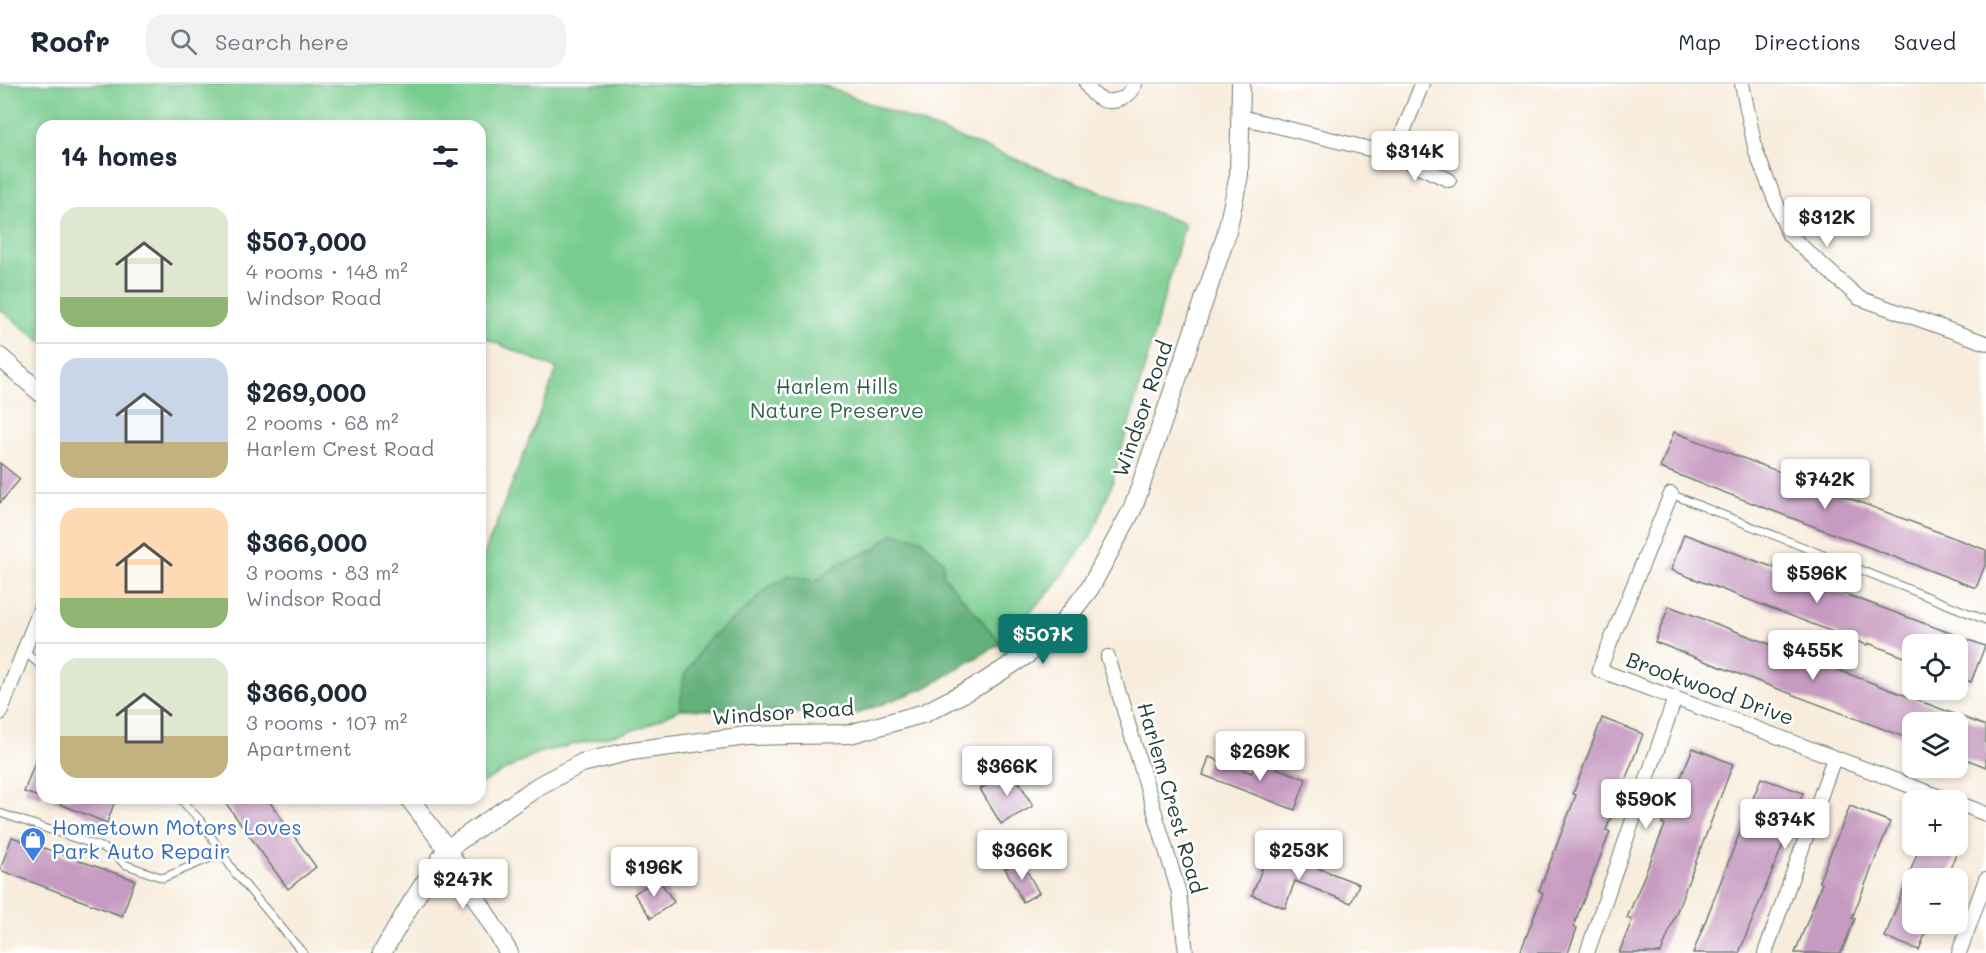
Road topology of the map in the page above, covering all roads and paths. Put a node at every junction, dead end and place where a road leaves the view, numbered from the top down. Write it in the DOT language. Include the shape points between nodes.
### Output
graph roads {
  1 [pos="1088,84"];
  2 [pos="1135,84"];
  3 [pos="1241,84"];
  4 [pos="1422,84"];
  5 [pos="1742,84"];
  6 [pos="1241,117"];
  7 [pos="1394,155"];
  8 [pos="1449,180"];
  9 [pos="1986,343"];
  10 [pos="0,357"];
  11 [pos="36,389"];
  12 [pos="1671,494"];
  13 [pos="36,620"];
  14 [pos="1986,621"];
  15 [pos="24,651"];
  16 [pos="1108,657"];
  17 [pos="36,662"];
  18 [pos="1675,698"];
  19 [pos="0,713"];
  20 [pos="1834,758"];
  21 [pos="1921,790"];
  22 [pos="185,804"];
  23 [pos="413,804"];
  24 [pos="1968,807"];
  25 [pos="0,813"];
  26 [pos="1986,814"];
  27 [pos="447,849"];
  28 [pos="222,854"];
  29 [pos="1986,879"];
  30 [pos="303,953"];
  31 [pos="382,953"];
  32 [pos="509,953"];
  33 [pos="1186,953"];
  34 [pos="1587,953"];
  35 [pos="1765,953"];
  36 [pos="1959,953"];
  1 -- 2 [label="street" via="1096,97 1112,102 1130,94"];
  3 -- 6 [label="street, Windsor Road"];
  4 -- 7 [label="street"];
  5 -- 9 [label="street" via="1756,152 1790,235 1859,298"];
  6 -- 7 [label="street"];
  6 -- 27 [label="street, Windsor Road" via="1239,175 1226,236 1132,508 1090,588 1062,624 1028,654 925,713 850,734 747,736 631,751 582,763 540,785"];
  7 -- 8 [label="street"];
  10 -- 11 [label="street"];
  12 -- 14 [label="lane"];
  12 -- 18 [label="street, Brookwood Drive" via="1599,670"];
  13 -- 15 [label="street"];
  15 -- 17 [label="lane"];
  15 -- 19 [label="street"];
  16 -- 33 [label="street, Harlem Crest Road" via="1179,893"];
  18 -- 20 [label="street, Brookwood Drive"];
  18 -- 34 [label="street"];
  20 -- 21 [label="street, Brookwood Drive"];
  20 -- 35 [label="street"];
  22 -- 28 [label="lane"];
  23 -- 27 [label="street"];
  24 -- 26 [label="street"];
  25 -- 28 [label="lane" via="104,848 124,864 163,878"];
  27 -- 31 [label="street, Windsor Road"];
  27 -- 32 [label="street"];
  28 -- 30 [label="lane"];
  29 -- 36 [label="street"];
}
